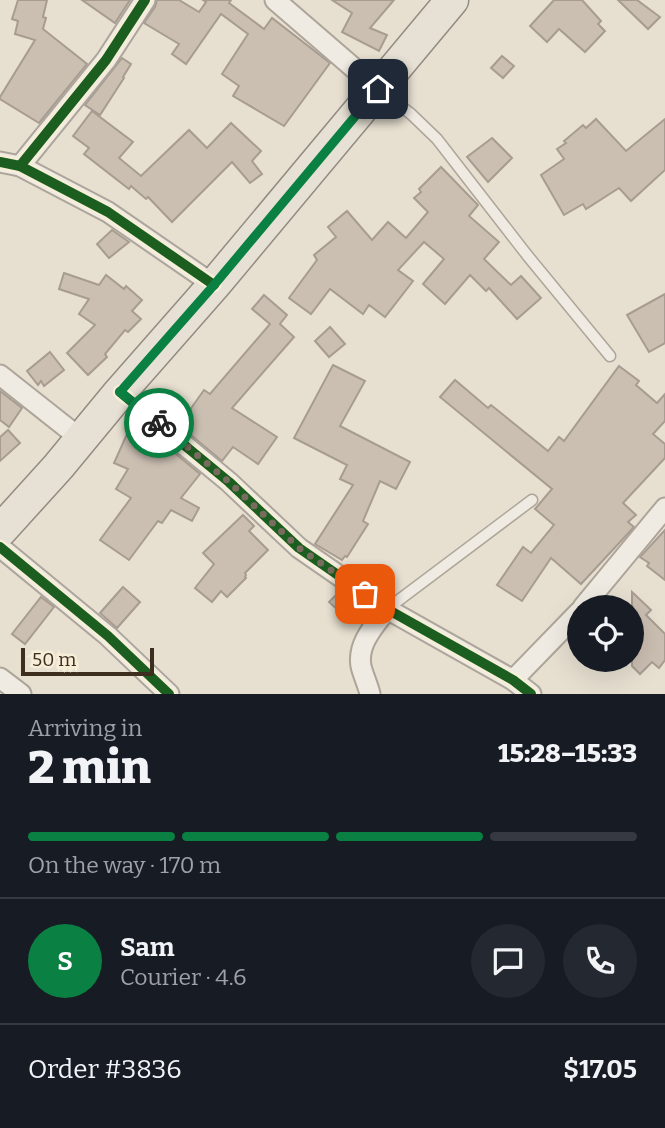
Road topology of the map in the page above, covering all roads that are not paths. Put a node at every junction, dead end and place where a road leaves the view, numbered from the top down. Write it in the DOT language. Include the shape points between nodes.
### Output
graph roads {
  1 [pos="145,0"];
  2 [pos="275,0"];
  3 [pos="452,0"];
  4 [pos="378,89"];
  5 [pos="0,162"];
  6 [pos="20,166"];
  7 [pos="214,285"];
  8 [pos="610,356"];
  9 [pos="0,375"];
  10 [pos="120,392"];
  11 [pos="81,439"];
  12 [pos="532,500"];
  13 [pos="665,508"];
  14 [pos="0,531"];
  15 [pos="0,547"];
  16 [pos="593,595"];
  17 [pos="387,609"];
  18 [pos="567,624"];
  19 [pos="0,678"];
  20 [pos="513,680"];
  21 [pos="22,694"];
  22 [pos="169,694"];
  23 [pos="370,694"];
  24 [pos="531,694"];
  1 -- 6 [label="street" via="106,60"];
  2 -- 4 [label="street"];
  3 -- 4 [label="main road"];
  4 -- 7 [label="main road"];
  4 -- 8 [label="lane" via="437,139"];
  5 -- 6 [label="street"];
  6 -- 7 [label="street" via="108,212"];
  7 -- 10 [label="main road"];
  9 -- 11 [label="street"];
  10 -- 11 [label="main road"];
  10 -- 17 [label="street" via="229,482 299,548"];
  11 -- 14 [label="main road"];
  12 -- 17 [label="lane"];
  13 -- 16 [label="street"];
  15 -- 22 [label="street" via="108,636"];
  17 -- 20 [label="street"];
  17 -- 23 [label="street" via="362,647 361,665"];
  18 -- 20 [label="street"];
  19 -- 21 [label="street"];
  20 -- 24 [label="street"];
}
